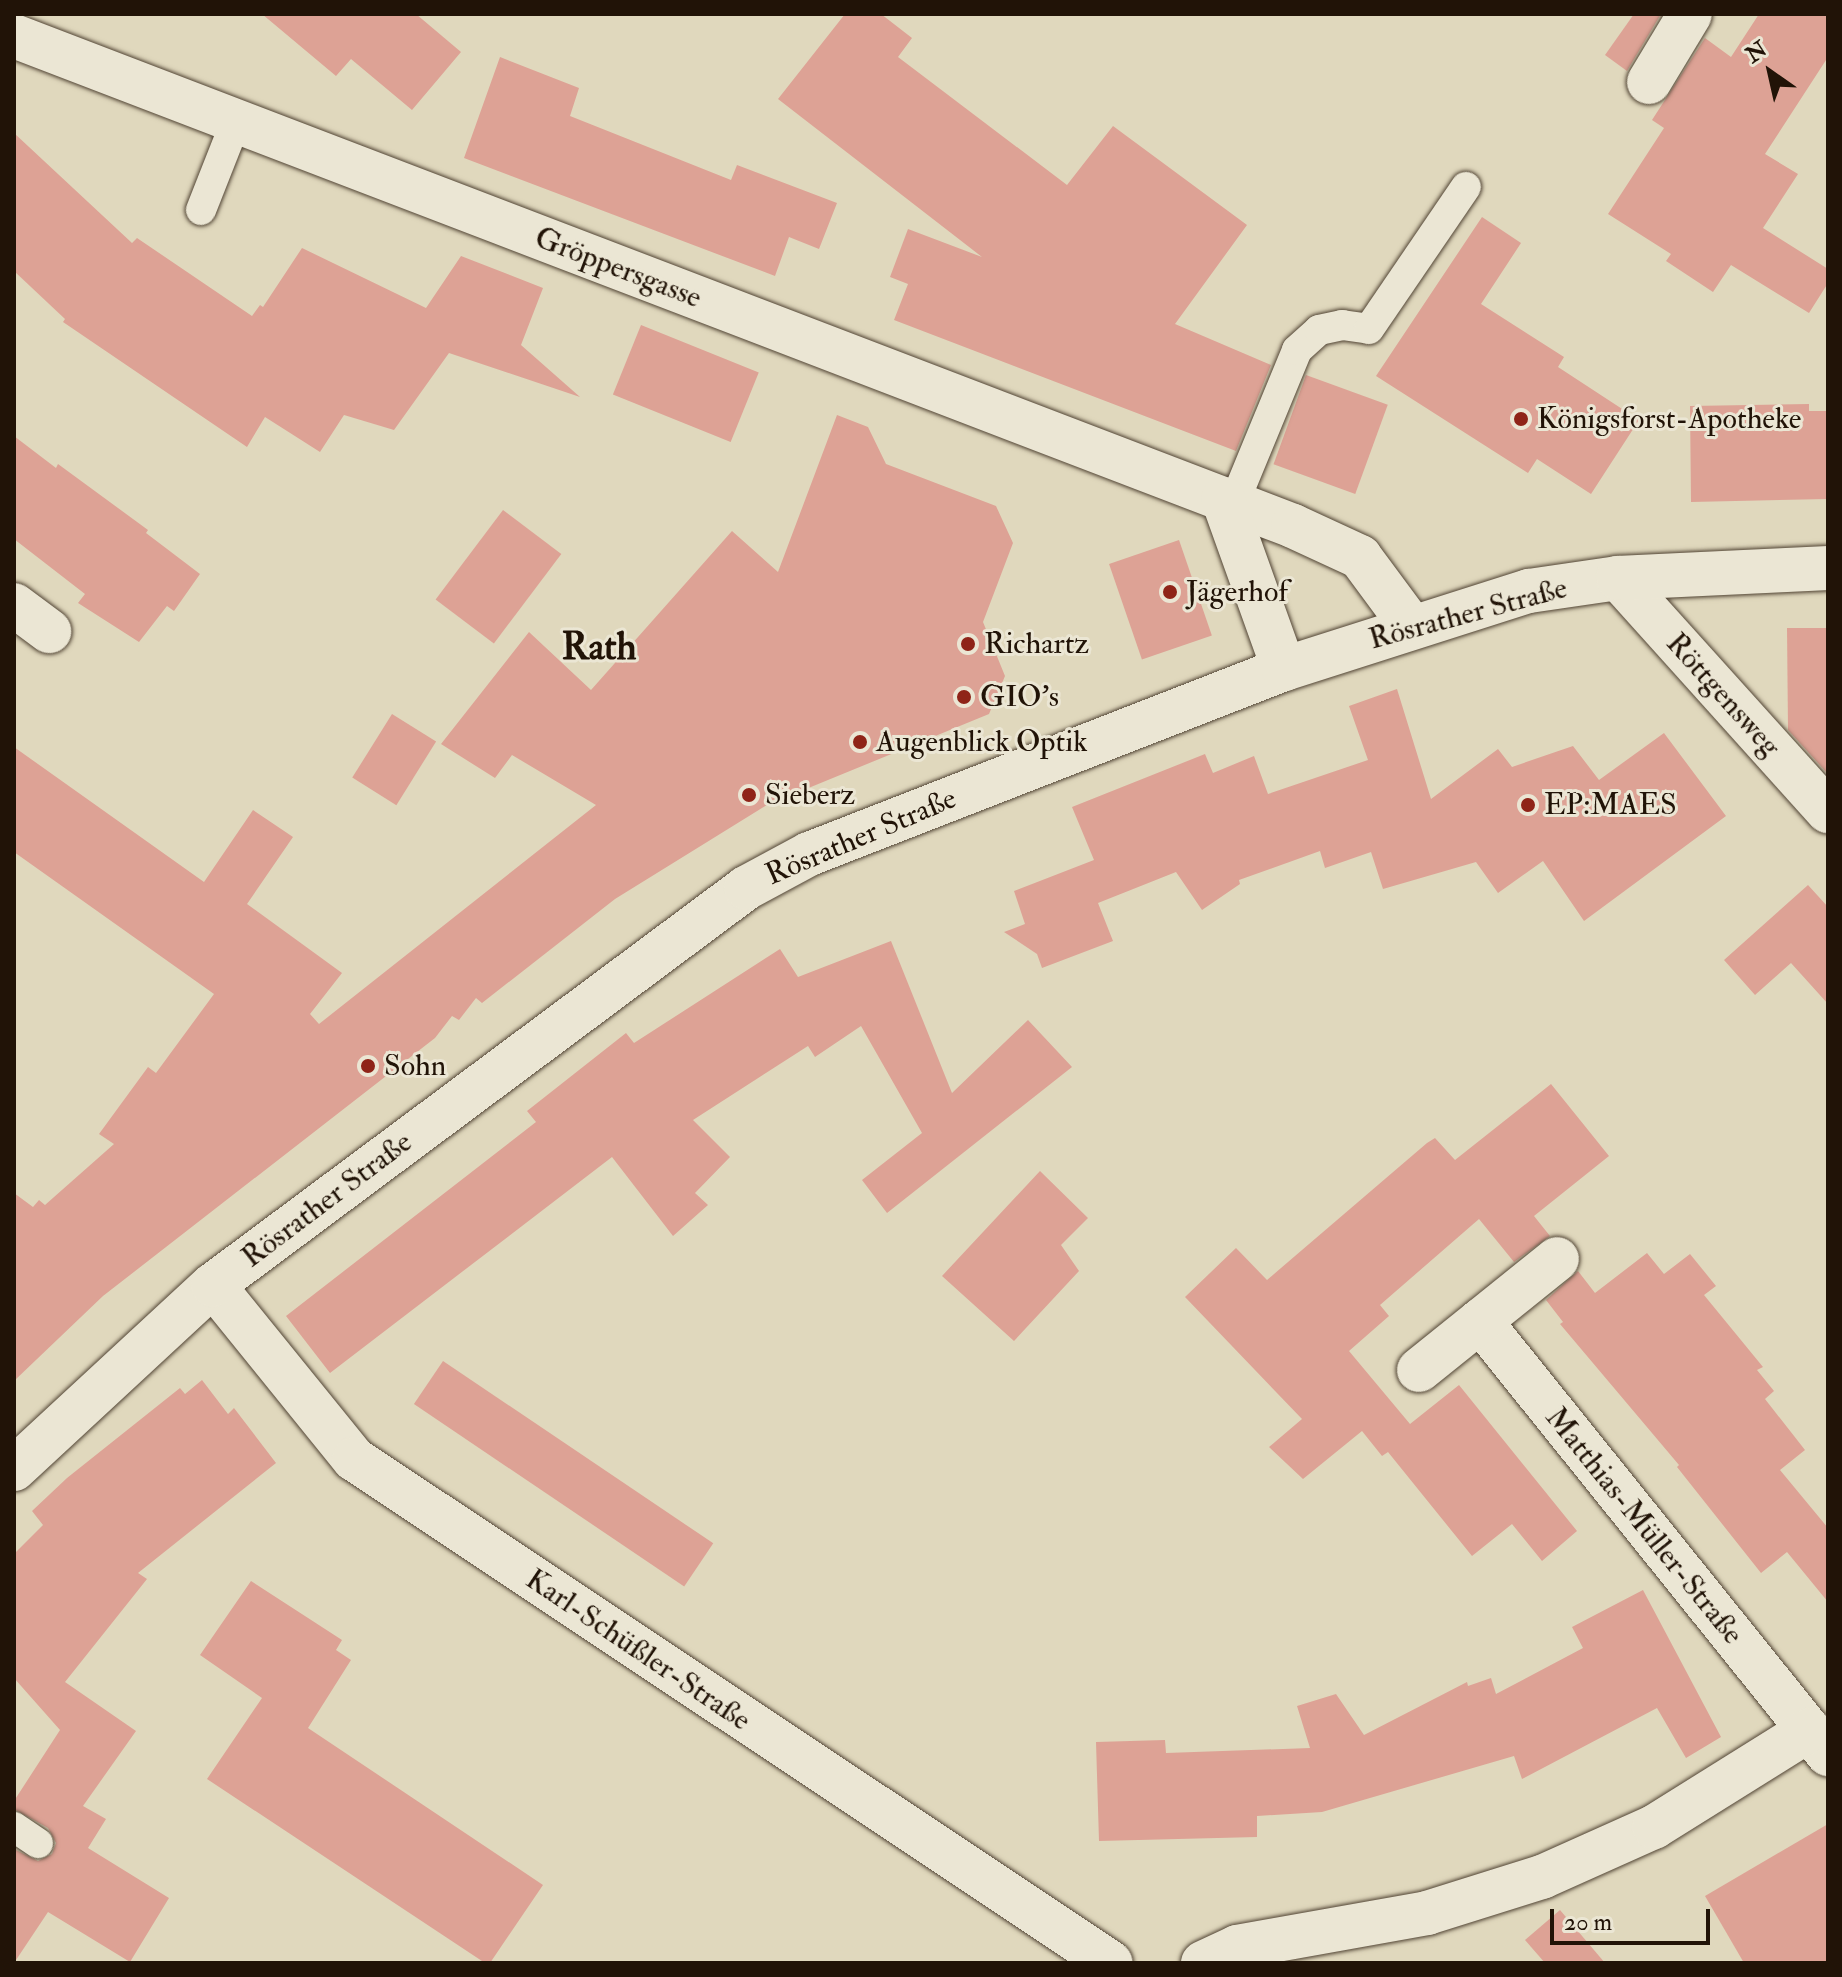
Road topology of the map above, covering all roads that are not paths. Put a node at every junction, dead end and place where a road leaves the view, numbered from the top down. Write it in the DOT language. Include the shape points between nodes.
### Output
graph roads {
  1 [pos="1690,14"];
  2 [pos="14,36"];
  3 [pos="1649,82"];
  4 [pos="236,121"];
  5 [pos="1466,187"];
  6 [pos="201,210"];
  7 [pos="1229,501"];
  8 [pos="1828,568"];
  9 [pos="1618,578"];
  10 [pos="14,605"];
  11 [pos="1411,626"];
  12 [pos="49,631"];
  13 [pos="1284,669"];
  14 [pos="1828,811"];
  15 [pos="1557,1259"];
  16 [pos="213,1285"];
  17 [pos="1480,1321"];
  18 [pos="1419,1370"];
  19 [pos="14,1469"];
  20 [pos="1818,1742"];
  21 [pos="1111,1963"];
  22 [pos="1203,1963"];
  1 -- 3 [label="street"];
  2 -- 4 [label="street, Gröppersgasse"];
  4 -- 6 [label="lane"];
  4 -- 7 [label="street, Gröppersgasse"];
  5 -- 7 [label="lane" via="1369,329 1342,325 1319,330 1297,350"];
  7 -- 11 [label="street, Gröppersgasse" via="1360,557"];
  7 -- 13 [label="street"];
  8 -- 9 [label="street, Rösrather Straße"];
  9 -- 11 [label="street, Rösrather Straße" via="1529,591"];
  9 -- 14 [label="street, Röttgensweg"];
  10 -- 12 [label="street"];
  11 -- 13 [label="street, Rösrather Straße"];
  13 -- 16 [label="street, Rösrather Straße" via="809,854 746,888"];
  15 -- 17 [label="street"];
  16 -- 19 [label="street, Rösrather Straße"];
  16 -- 21 [label="street, Karl-Schüßler-Straße" via="354,1459"];
  17 -- 18 [label="street"];
  17 -- 20 [label="street, Matthias-Müller-Straße"];
  20 -- 22 [label="street, Matthias-Müller-Straße" via="1654,1827 1542,1877 1427,1913 1237,1947"];
}
